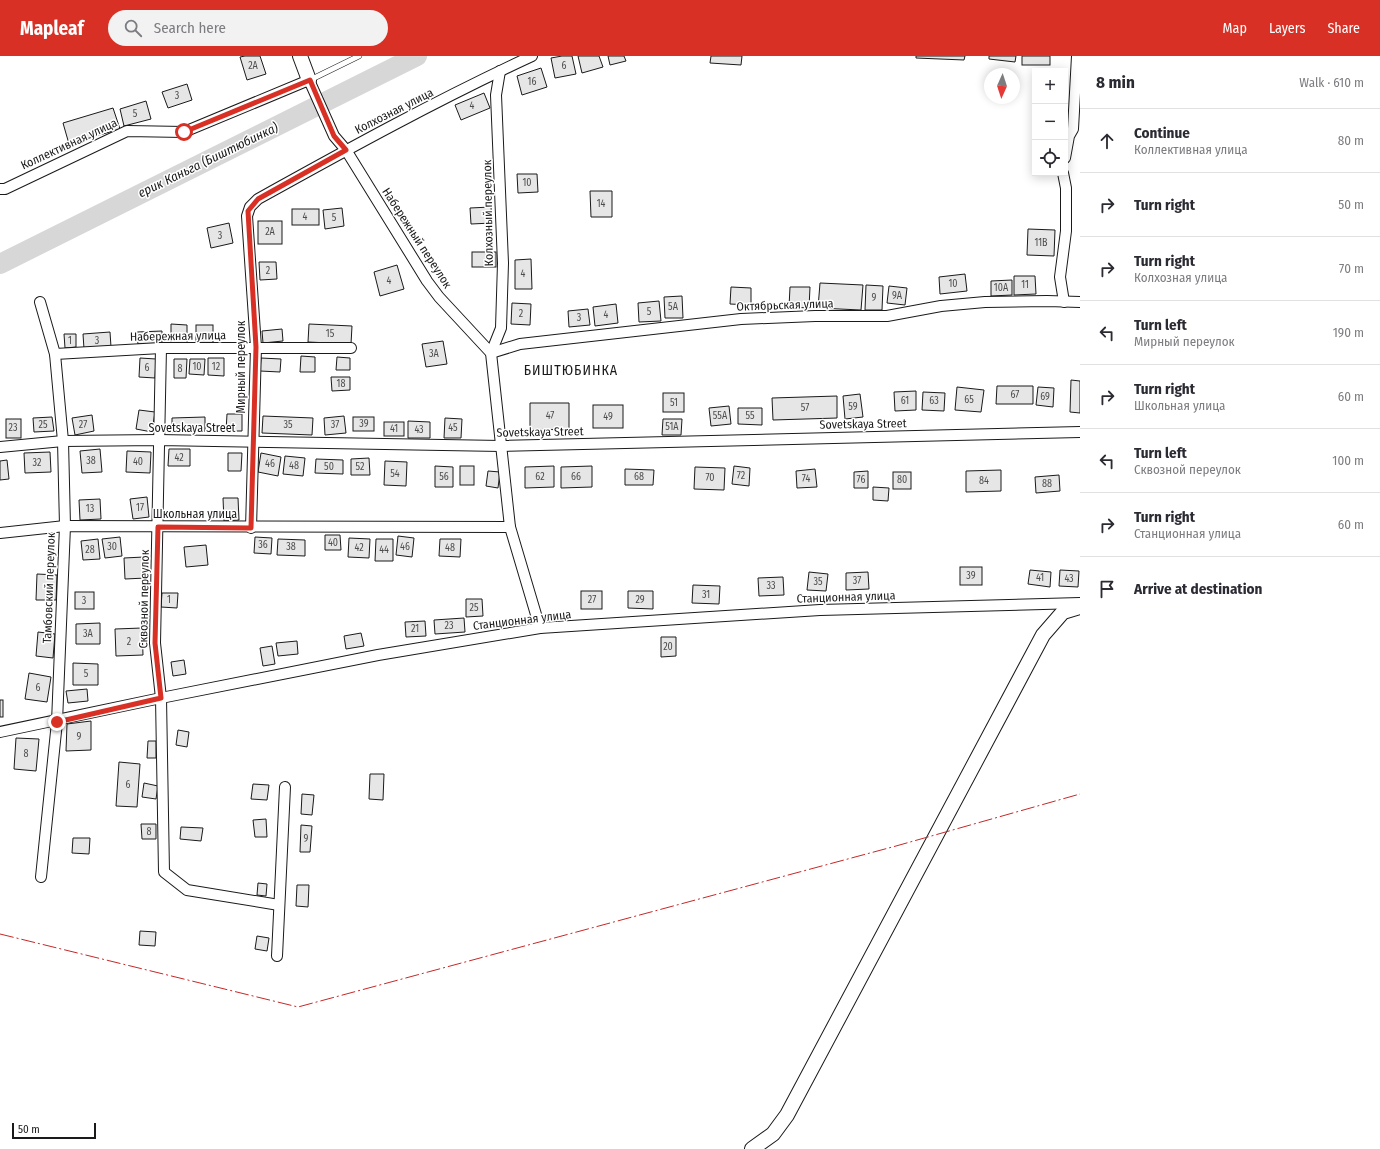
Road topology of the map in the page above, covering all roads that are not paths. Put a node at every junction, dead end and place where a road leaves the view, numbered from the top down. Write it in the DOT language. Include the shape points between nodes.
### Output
graph roads {
  1 [pos="300,56"];
  2 [pos="359,56"];
  3 [pos="532,56"];
  4 [pos="1077,56"];
  5 [pos="500,71"];
  6 [pos="310,80"];
  7 [pos="1068,142"];
  8 [pos="346,150"];
  9 [pos="1064,176"];
  10 [pos="0,189"];
  11 [pos="250,206"];
  12 [pos="40,302"];
  13 [pos="1064,302"];
  14 [pos="1080,302"];
  15 [pos="256,347"];
  16 [pos="161,348"];
  17 [pos="351,348"];
  18 [pos="492,352"];
  19 [pos="55,354"];
  20 [pos="1080,432"];
  21 [pos="159,440"];
  22 [pos="63,441"];
  23 [pos="253,441"];
  24 [pos="501,446"];
  25 [pos="0,448"];
  26 [pos="65,526"];
  27 [pos="158,527"];
  28 [pos="510,527"];
  29 [pos="251,528"];
  30 [pos="0,533"];
  31 [pos="1080,603"];
  32 [pos="1080,607"];
  33 [pos="540,628"];
  34 [pos="161,698"];
  35 [pos="57,722"];
  36 [pos="0,732"];
  37 [pos="285,787"];
  38 [pos="41,877"];
  39 [pos="279,905"];
  40 [pos="277,956"];
  41 [pos="752,1149"];
  1 -- 6 [label="street"];
  2 -- 6 [label="lane"];
  3 -- 5 [label="street, Колхозная улица"];
  4 -- 7 [label="street" via="1073,129"];
  5 -- 8 [label="street, Колхозная улица"];
  5 -- 18 [label="street, Колхозный переулок" via="496,94 503,263 501,328"];
  6 -- 8 [label="street, Набережный переулок" via="334,136"];
  6 -- 10 [label="street, Коллективная улица" via="184,132 127,131 5,189"];
  8 -- 11 [label="street, Колхозная улица" via="258,199"];
  8 -- 18 [label="street, Набережный переулок" via="432,289"];
  9 -- 13 [label="street" via="1066,232 1060,276"];
  11 -- 15 [label="street, Мирный переулок" via="247,216"];
  12 -- 19 [label="street, Тамбовский переулок"];
  13 -- 14 [label="street, Октябрьская улица"];
  13 -- 18 [label="street, Октябрьская улица" via="984,302 941,306 887,316 741,319 520,344"];
  15 -- 16 [label="street, Набережная улица"];
  15 -- 17 [label="street, Набережная улица"];
  15 -- 23 [label="street, Мирный переулок"];
  16 -- 19 [label="street, Набережная улица"];
  16 -- 21 [label="street, Сквозной переулок"];
  18 -- 24 [label="street"];
  19 -- 22 [label="street, Тамбовский переулок"];
  20 -- 24 [label="street, Sovetskaya Street"];
  21 -- 22 [label="street, Sovetskaya Street"];
  21 -- 23 [label="street, Sovetskaya Street"];
  21 -- 27 [label="street, Сквозной переулок"];
  22 -- 25 [label="street, Sovetskaya Street"];
  22 -- 26 [label="street, Тамбовский переулок"];
  23 -- 24 [label="street, Sovetskaya Street"];
  23 -- 29 [label="street, Мирный переулок"];
  24 -- 28 [label="street"];
  26 -- 27 [label="street, Школьная улица"];
  26 -- 30 [label="street, Школьная улица"];
  26 -- 35 [label="street, Тамбовский переулок"];
  27 -- 29 [label="street, Школьная улица"];
  27 -- 34 [label="street, Сквозной переулок" via="155,643"];
  28 -- 29 [label="street, Школьная улица"];
  28 -- 33 [label="street"];
  31 -- 33 [label="street, Станционная улица" via="820,610"];
  32 -- 41 [label="street" via="1064,612 1043,635 787,1115 773,1134"];
  33 -- 34 [label="street, Станционная улица" via="378,655"];
  34 -- 35 [label="street, Станционная улица"];
  34 -- 39 [label="street, Сквозной переулок" via="164,872 186,890"];
  35 -- 36 [label="street, Станционная улица"];
  35 -- 38 [label="street, Тамбовский переулок"];
  37 -- 39 [label="street"];
  39 -- 40 [label="street"];
}
